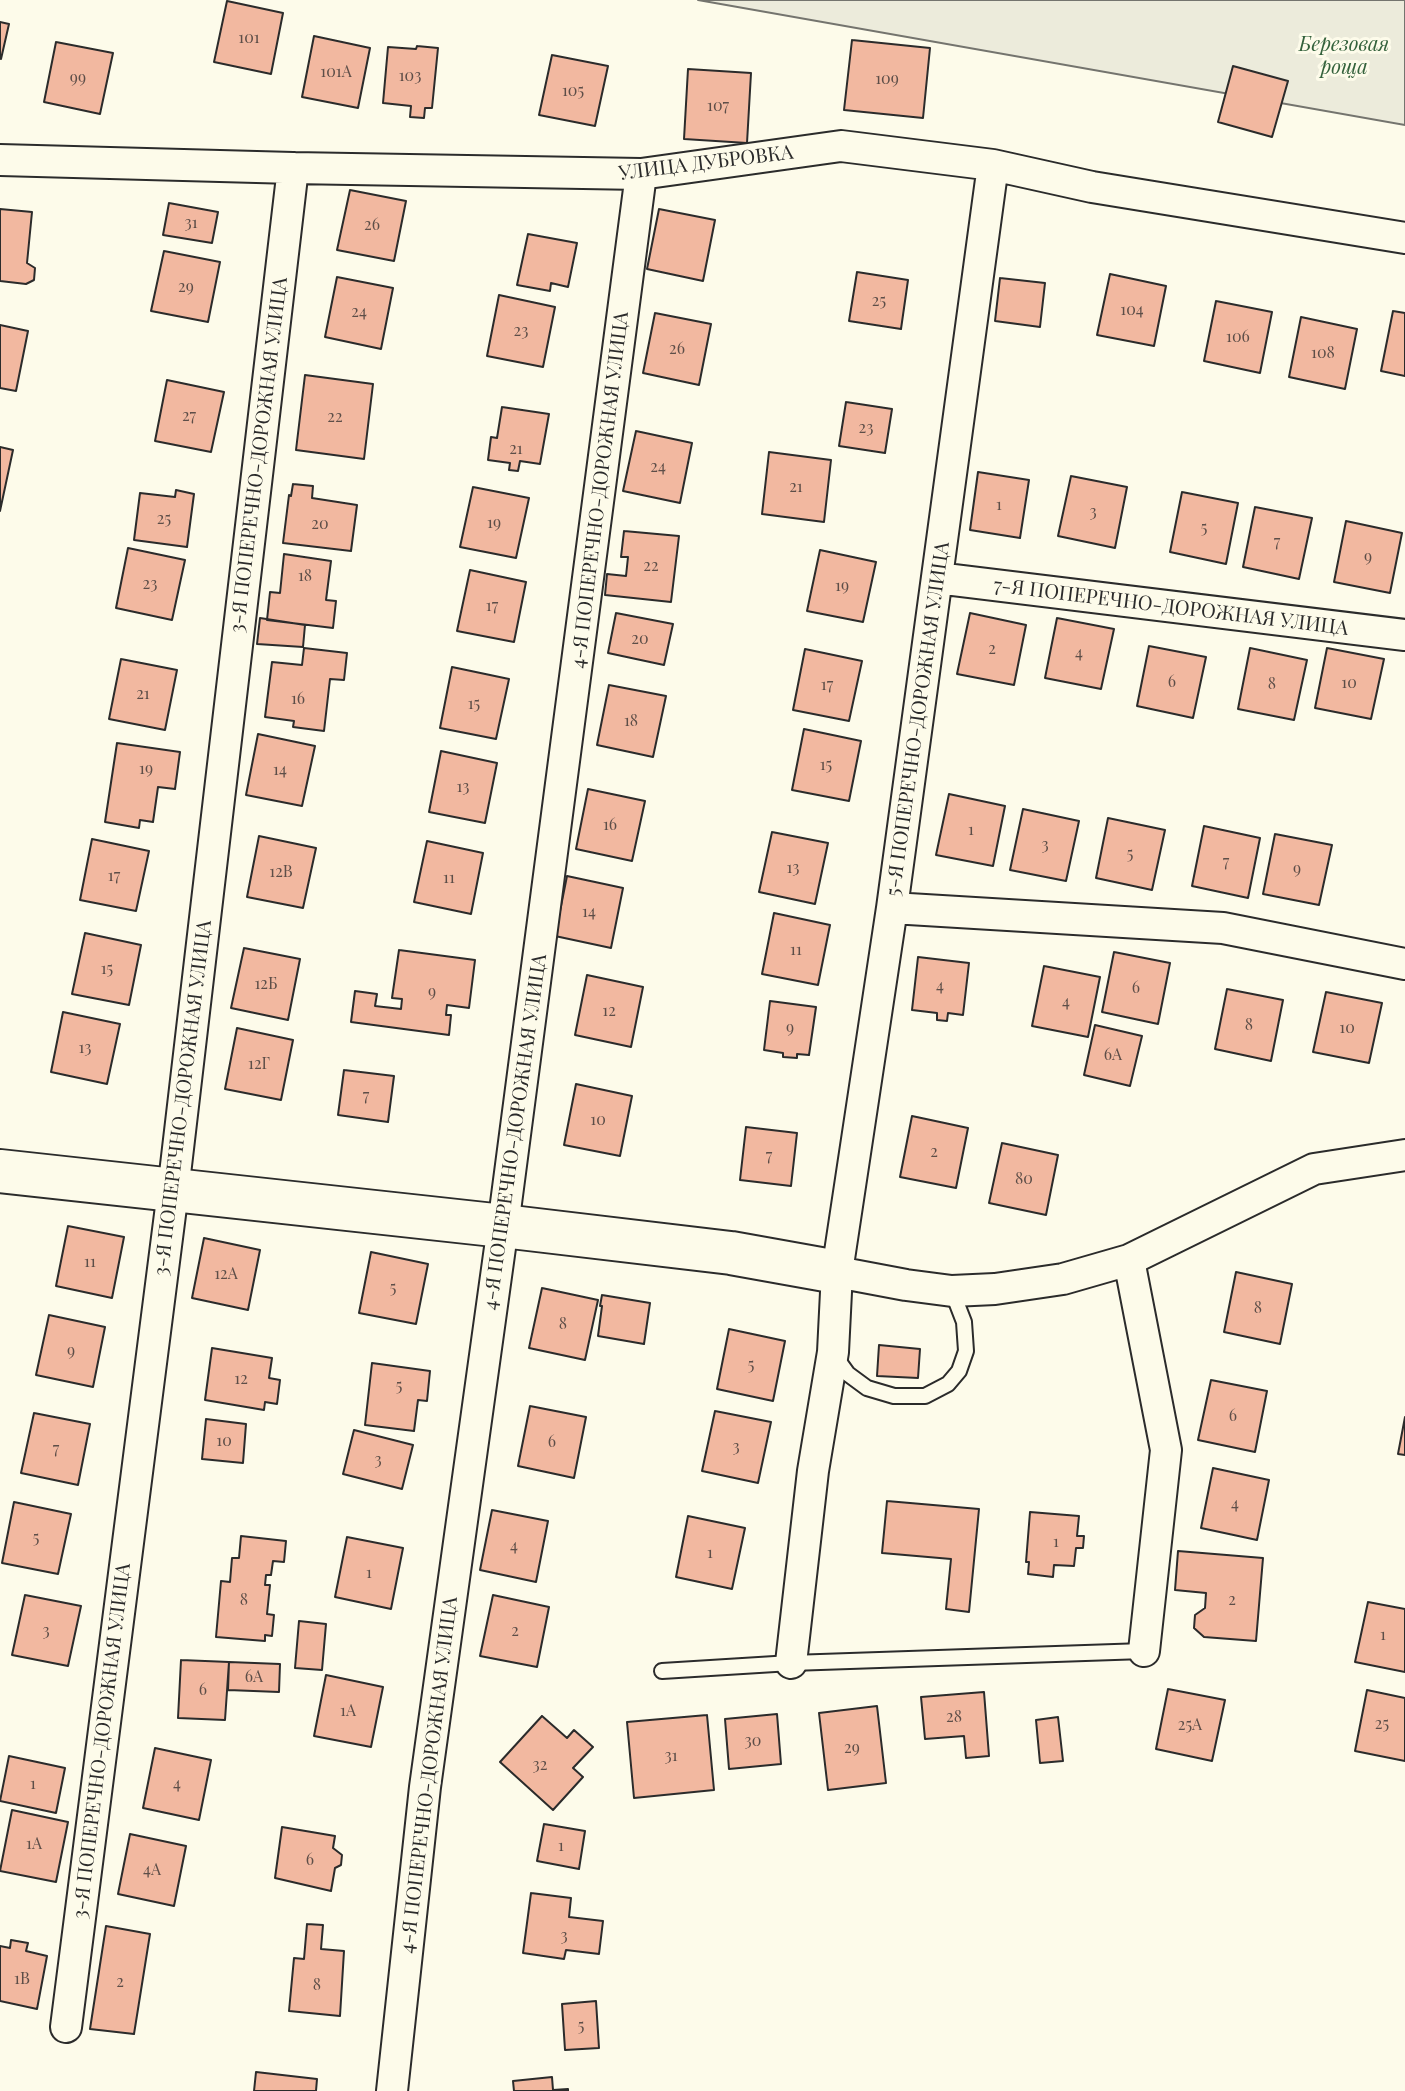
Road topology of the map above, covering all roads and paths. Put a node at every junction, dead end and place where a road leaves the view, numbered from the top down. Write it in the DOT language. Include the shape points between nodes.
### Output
graph roads {
  1 [pos="0,160"];
  2 [pos="993,165"];
  3 [pos="293,168"];
  4 [pos="641,174"];
  5 [pos="1405,238"];
  6 [pos="937,578"];
  7 [pos="1405,635"];
  8 [pos="892,908"];
  9 [pos="1405,964"];
  10 [pos="1405,1155"];
  11 [pos="0,1171"];
  12 [pos="173,1191"];
  13 [pos="503,1226"];
  14 [pos="1129,1260"];
  15 [pos="837,1272"];
  16 [pos="952,1291"];
  17 [pos="833,1352"];
  18 [pos="1144,1651"];
  19 [pos="791,1663"];
  20 [pos="662,1671"];
  21 [pos="66,2027"];
  22 [pos="392,2091"];
  1 -- 3 [label="street, УЛИЦА ДУБРОВКА"];
  2 -- 4 [label="street, УЛИЦА ДУБРОВКА" via="841,146"];
  2 -- 5 [label="street, УЛИЦА ДУБРОВКА" via="1092,187"];
  2 -- 6 [label="street, 5-Я ПОПЕРЕЧНО-ДОРОЖНАЯ УЛИЦА"];
  3 -- 4 [label="street, УЛИЦА ДУБРОВКА"];
  3 -- 12 [label="street, 3-Я ПОПЕРЕЧНО-ДОРОЖНАЯ УЛИЦА"];
  4 -- 13 [label="street, 4-Я ПОПЕРЕЧНО-ДОРОЖНАЯ УЛИЦА"];
  6 -- 7 [label="street, 7-Я ПОПЕРЕЧНО-ДОРОЖНАЯ УЛИЦА"];
  6 -- 8 [label="street, 5-Я ПОПЕРЕЧНО-ДОРОЖНАЯ УЛИЦА"];
  8 -- 9 [label="street" via="1223,928"];
  8 -- 15 [label="street, 5-Я ПОПЕРЕЧНО-ДОРОЖНАЯ УЛИЦА"];
  10 -- 14 [label="street" via="1314,1169"];
  11 -- 12 [label="street"];
  12 -- 13 [label="street"];
  12 -- 21 [label="street, 3-Я ПОПЕРЕЧНО-ДОРОЖНАЯ УЛИЦА"];
  13 -- 15 [label="street" via="731,1253"];
  13 -- 22 [label="street, 4-Я ПОПЕРЕЧНО-ДОРОЖНАЯ УЛИЦА" via="425,1787"];
  14 -- 16 [label="street" via="1063,1279"];
  14 -- 18 [label="street" via="1166,1450"];
  15 -- 16 [label="street"];
  15 -- 17 [label="street"];
  16 -- 17 [label="lane" via="964,1322 966,1351 948,1384 925,1396 894,1396 867,1388 848,1374"];
  17 -- 19 [label="street"];
  18 -- 19 [label="lane"];
  19 -- 20 [label="lane"];
}
